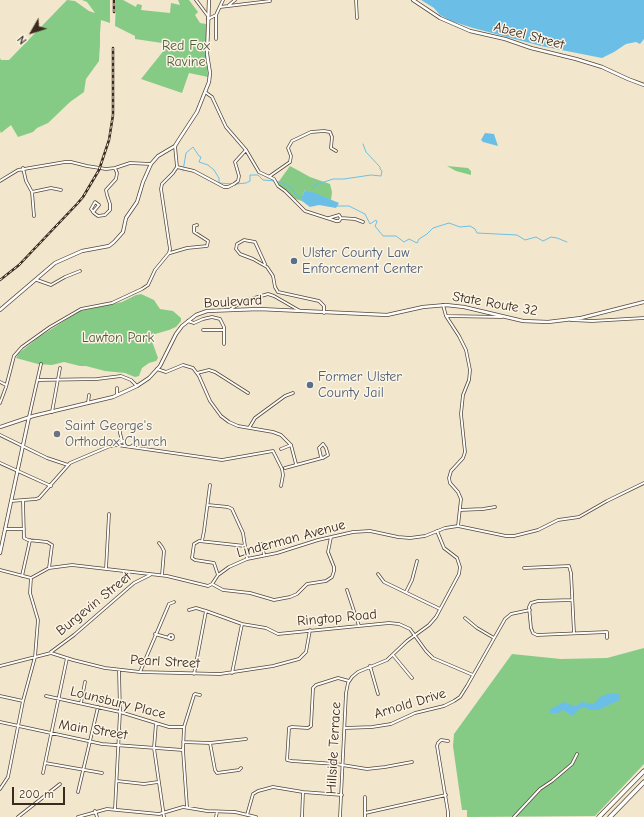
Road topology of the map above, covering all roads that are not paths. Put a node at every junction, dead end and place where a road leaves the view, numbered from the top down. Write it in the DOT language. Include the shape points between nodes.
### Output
graph roads {
  1 [pos="196,0"];
  2 [pos="209,0"];
  3 [pos="223,0"];
  4 [pos="235,0"];
  5 [pos="356,0"];
  6 [pos="413,0"];
  7 [pos="261,1"];
  8 [pos="270,1"];
  9 [pos="228,6"];
  10 [pos="220,7"];
  11 [pos="216,15"];
  12 [pos="208,17"];
  13 [pos="357,18"];
  14 [pos="216,39"];
  15 [pos="644,85"];
  16 [pos="205,92"];
  17 [pos="175,146"];
  18 [pos="246,150"];
  19 [pos="336,151"];
  20 [pos="151,164"];
  21 [pos="177,167"];
  22 [pos="23,168"];
  23 [pos="114,168"];
  24 [pos="270,176"];
  25 [pos="0,181"];
  26 [pos="61,190"];
  27 [pos="32,192"];
  28 [pos="94,212"];
  29 [pos="34,216"];
  30 [pos="329,218"];
  31 [pos="341,218"];
  32 [pos="363,222"];
  33 [pos="197,225"];
  34 [pos="169,253"];
  35 [pos="265,264"];
  36 [pos="80,271"];
  37 [pos="37,280"];
  38 [pos="644,302"];
  39 [pos="443,305"];
  40 [pos="0,310"];
  41 [pos="229,310"];
  42 [pos="413,310"];
  43 [pos="301,312"];
  44 [pos="324,313"];
  45 [pos="446,316"];
  46 [pos="505,317"];
  47 [pos="644,318"];
  48 [pos="571,320"];
  49 [pos="187,321"];
  50 [pos="203,330"];
  51 [pos="224,330"];
  52 [pos="224,344"];
  53 [pos="41,364"];
  54 [pos="60,368"];
  55 [pos="157,369"];
  56 [pos="197,373"];
  57 [pos="38,380"];
  58 [pos="58,380"];
  59 [pos="0,382"];
  60 [pos="6,385"];
  61 [pos="137,386"];
  62 [pos="117,388"];
  63 [pos="248,393"];
  64 [pos="293,393"];
  65 [pos="89,396"];
  66 [pos="117,396"];
  67 [pos="0,403"];
  68 [pos="88,403"];
  69 [pos="52,412"];
  70 [pos="29,417"];
  71 [pos="0,427"];
  72 [pos="120,428"];
  73 [pos="250,428"];
  74 [pos="0,435"];
  75 [pos="123,441"];
  76 [pos="291,445"];
  77 [pos="23,446"];
  78 [pos="110,446"];
  79 [pos="125,446"];
  80 [pos="281,448"];
  81 [pos="322,458"];
  82 [pos="0,463"];
  83 [pos="296,464"];
  84 [pos="68,465"];
  85 [pos="283,469"];
  86 [pos="18,471"];
  87 [pos="644,483"];
  88 [pos="210,485"];
  89 [pos="51,486"];
  90 [pos="281,486"];
  91 [pos="23,500"];
  92 [pos="11,501"];
  93 [pos="208,505"];
  94 [pos="495,507"];
  95 [pos="460,510"];
  96 [pos="109,514"];
  97 [pos="457,526"];
  98 [pos="5,529"];
  99 [pos="24,529"];
  100 [pos="437,531"];
  101 [pos="331,537"];
  102 [pos="30,540"];
  103 [pos="202,541"];
  104 [pos="159,543"];
  105 [pos="262,544"];
  106 [pos="245,546"];
  107 [pos="0,553"];
  108 [pos="264,555"];
  109 [pos="247,559"];
  110 [pos="416,561"];
  111 [pos="49,568"];
  112 [pos="524,568"];
  113 [pos="106,569"];
  114 [pos="0,570"];
  115 [pos="151,574"];
  116 [pos="378,574"];
  117 [pos="162,575"];
  118 [pos="218,575"];
  119 [pos="22,576"];
  120 [pos="31,578"];
  121 [pos="212,584"];
  122 [pos="347,590"];
  123 [pos="406,592"];
  124 [pos="572,600"];
  125 [pos="174,602"];
  126 [pos="440,609"];
  127 [pos="189,610"];
  128 [pos="530,610"];
  129 [pos="206,611"];
  130 [pos="465,618"];
  131 [pos="242,624"];
  132 [pos="359,626"];
  133 [pos="310,630"];
  134 [pos="574,633"];
  135 [pos="155,634"];
  136 [pos="414,635"];
  137 [pos="169,638"];
  138 [pos="494,638"];
  139 [pos="607,638"];
  140 [pos="51,653"];
  141 [pos="393,655"];
  142 [pos="35,656"];
  143 [pos="67,658"];
  144 [pos="0,666"];
  145 [pos="370,666"];
  146 [pos="119,670"];
  147 [pos="140,672"];
  148 [pos="232,673"];
  149 [pos="194,674"];
  150 [pos="473,675"];
  151 [pos="412,678"];
  152 [pos="350,681"];
  153 [pos="85,682"];
  154 [pos="200,694"];
  155 [pos="378,694"];
  156 [pos="0,696"];
  157 [pos="46,696"];
  158 [pos="58,699"];
  159 [pos="24,701"];
  160 [pos="81,704"];
  161 [pos="98,707"];
  162 [pos="120,712"];
  163 [pos="0,722"];
  164 [pos="156,723"];
  165 [pos="19,726"];
  166 [pos="184,727"];
  167 [pos="345,728"];
  168 [pos="51,733"];
  169 [pos="246,739"];
  170 [pos="90,741"];
  171 [pos="448,741"];
  172 [pos="183,742"];
  173 [pos="210,743"];
  174 [pos="118,745"];
  175 [pos="154,748"];
  176 [pos="183,750"];
  177 [pos="577,754"];
  178 [pos="45,762"];
  179 [pos="412,762"];
  180 [pos="343,765"];
  181 [pos="241,768"];
  182 [pos="83,770"];
  183 [pos="644,771"];
  184 [pos="43,773"];
  185 [pos="102,774"];
  186 [pos="116,781"];
  187 [pos="158,782"];
  188 [pos="644,782"];
  189 [pos="60,784"];
  190 [pos="0,789"];
  191 [pos="78,792"];
  192 [pos="303,792"];
  193 [pos="342,795"];
  194 [pos="446,795"];
  195 [pos="366,797"];
  196 [pos="187,807"];
  197 [pos="115,809"];
  198 [pos="95,812"];
  199 [pos="217,812"];
  200 [pos="163,813"];
  201 [pos="365,813"];
  202 [pos="247,815"];
  203 [pos="18,817"];
  204 [pos="78,817"];
  205 [pos="97,817"];
  206 [pos="164,817"];
  207 [pos="216,817"];
  208 [pos="256,817"];
  209 [pos="302,817"];
  210 [pos="340,817"];
  211 [pos="365,817"];
  212 [pos="448,817"];
  213 [pos="514,817"];
  214 [pos="599,817"];
  215 [pos="610,817"];
  1 -- 12 [label="street"];
  2 -- 12 [label="main road"];
  3 -- 10 [label="street"];
  4 -- 9 [label="street"];
  5 -- 13 [label="street"];
  6 -- 15 [label="main road, Abeel Street" via="440,18 470,31 602,67"];
  7 -- 8 [label="street"];
  7 -- 9 [label="street"];
  9 -- 10 [label="street"];
  10 -- 11 [label="street"];
  11 -- 12 [label="street"];
  11 -- 14 [label="street"];
  12 -- 16 [label="main road" via="207,54 210,73"];
  16 -- 17 [label="main road" via="198,112"];
  16 -- 18 [label="street" via="211,95 226,127"];
  17 -- 20 [label="main road" via="158,156"];
  17 -- 21 [label="street"];
  18 -- 21 [label="street" via="235,162 238,180 224,187 194,170"];
  18 -- 24 [label="street" via="259,172"];
  19 -- 24 [label="street" via="331,148 330,132 311,132 290,142 290,162"];
  20 -- 23 [label="street" via="130,163"];
  20 -- 37 [label="main road" via="137,202 126,218 123,232 114,242 106,248 78,252 49,268"];
  21 -- 34 [label="street" via="160,189"];
  22 -- 23 [label="street" via="69,161 102,169"];
  22 -- 25 [label="street"];
  22 -- 27 [label="street"];
  23 -- 28 [label="street" via="116,179 106,190 110,210 101,216"];
  24 -- 30 [label="street" via="303,210"];
  26 -- 27 [label="street" via="51,188"];
  27 -- 29 [label="street"];
  30 -- 31 [label="street" via="339,221"];
  30 -- 31 [label="street" via="339,215"];
  31 -- 32 [label="street" via="355,218"];
  33 -- 34 [label="street" via="194,226 194,233 208,241 207,246"];
  34 -- 60 [label="street" via="142,290 112,302 81,309 22,347 14,356"];
  35 -- 35 [label="street" via="255,242 244,240 237,244 236,249 240,254"];
  35 -- 44 [label="street" via="273,276 274,287 278,292 319,301 324,306"];
  36 -- 37 [label="street" via="51,285"];
  37 -- 40 [label="main road"];
  38 -- 48 [label="main road, State Route 32"];
  39 -- 42 [label="main road, State Route 32"];
  39 -- 45 [label="street"];
  39 -- 46 [label="main road, State Route 32" via="464,307"];
  41 -- 43 [label="main road, Boulevard"];
  41 -- 43 [label="street" via="244,301 268,294"];
  41 -- 49 [label="main road, Boulevard" via="207,311"];
  42 -- 44 [label="main road, Boulevard" via="387,315"];
  43 -- 44 [label="main road, Boulevard"];
  45 -- 46 [label="street"];
  45 -- 95 [label="street" via="463,344 470,370 461,414 466,452 451,471 449,478 460,497"];
  46 -- 48 [label="main road, State Route 32" via="534,322"];
  47 -- 48 [label="street" via="588,322"];
  49 -- 51 [label="street" via="194,323 215,317 222,322"];
  49 -- 55 [label="main road, Boulevard" via="176,334"];
  50 -- 51 [label="street"];
  51 -- 52 [label="street"];
  53 -- 57 [label="street"];
  54 -- 58 [label="street"];
  55 -- 56 [label="street" via="164,372 186,365"];
  55 -- 61 [label="main road, Boulevard"];
  56 -- 63 [label="street" via="209,370 215,372"];
  56 -- 73 [label="street" via="216,410 229,422"];
  57 -- 58 [label="street"];
  57 -- 70 [label="street"];
  58 -- 61 [label="street" via="121,376"];
  58 -- 69 [label="street"];
  59 -- 60 [label="street"];
  60 -- 67 [label="street"];
  61 -- 66 [label="main road, Boulevard"];
  62 -- 66 [label="street"];
  64 -- 73 [label="street" via="256,418"];
  65 -- 68 [label="street"];
  66 -- 68 [label="main road, Boulevard"];
  68 -- 69 [label="main road, Boulevard"];
  69 -- 70 [label="main road, Boulevard"];
  70 -- 71 [label="main road, Boulevard"];
  70 -- 77 [label="main road"];
  72 -- 75 [label="street"];
  73 -- 76 [label="street" via="277,433"];
  74 -- 77 [label="street"];
  75 -- 78 [label="street"];
  75 -- 79 [label="street"];
  76 -- 80 [label="street"];
  76 -- 83 [label="street"];
  77 -- 84 [label="street"];
  77 -- 86 [label="main road"];
  78 -- 79 [label="street"];
  78 -- 84 [label="street"];
  79 -- 85 [label="street" via="222,460 273,451"];
  81 -- 81 [label="street" via="328,455 323,444 319,448"];
  81 -- 83 [label="street"];
  82 -- 86 [label="street"];
  83 -- 85 [label="street"];
  84 -- 89 [label="street"];
  85 -- 90 [label="street"];
  86 -- 89 [label="street"];
  86 -- 92 [label="main road"];
  87 -- 97 [label="street, Linderman Avenue" via="580,517 558,520 538,530 514,536"];
  88 -- 93 [label="street"];
  89 -- 91 [label="street" via="40,498"];
  91 -- 92 [label="street"];
  91 -- 99 [label="street"];
  92 -- 98 [label="main road"];
  93 -- 103 [label="street"];
  93 -- 106 [label="street" via="232,508 243,533"];
  94 -- 95 [label="street"];
  95 -- 97 [label="street"];
  96 -- 113 [label="street"];
  97 -- 100 [label="street, Linderman Avenue"];
  98 -- 99 [label="street"];
  98 -- 107 [label="main road"];
  99 -- 102 [label="street" via="24,538"];
  100 -- 101 [label="street, Linderman Avenue" via="410,538 367,531"];
  100 -- 126 [label="street" via="444,548 457,558 460,568"];
  101 -- 108 [label="street, Linderman Avenue"];
  101 -- 121 [label="street" via="328,552 334,567 332,577 326,582 307,584 290,597 274,600 250,593 223,590"];
  102 -- 111 [label="street" via="52,544"];
  102 -- 119 [label="street"];
  103 -- 106 [label="street"];
  103 -- 118 [label="street" via="194,544 192,558 214,563"];
  104 -- 117 [label="street" via="164,551"];
  105 -- 108 [label="street"];
  106 -- 109 [label="street"];
  108 -- 109 [label="street, Linderman Avenue"];
  109 -- 118 [label="street, Linderman Avenue"];
  110 -- 123 [label="street" via="412,580"];
  111 -- 113 [label="street" via="68,564"];
  111 -- 120 [label="street"];
  112 -- 124 [label="street" via="567,566 571,569"];
  113 -- 115 [label="street"];
  114 -- 119 [label="street"];
  115 -- 117 [label="street"];
  115 -- 140 [label="street, Burgevin Street" via="134,583"];
  116 -- 123 [label="street" via="384,582"];
  117 -- 121 [label="street" via="208,586"];
  118 -- 121 [label="street, Linderman Avenue"];
  119 -- 120 [label="street"];
  120 -- 142 [label="street" via="30,593 38,620"];
  122 -- 132 [label="street"];
  123 -- 126 [label="street"];
  124 -- 128 [label="street, Arnold Drive" via="532,602"];
  124 -- 134 [label="street"];
  125 -- 135 [label="street" via="169,604"];
  126 -- 136 [label="street" via="432,622"];
  127 -- 129 [label="street, Ringtop Road" via="196,608"];
  128 -- 134 [label="street" via="531,628 535,635"];
  128 -- 138 [label="street, Arnold Drive" via="509,615"];
  129 -- 131 [label="street, Ringtop Road"];
  129 -- 149 [label="street"];
  130 -- 138 [label="street"];
  131 -- 133 [label="street, Ringtop Road" via="266,628 278,634"];
  131 -- 148 [label="street"];
  132 -- 133 [label="street, Ringtop Road"];
  132 -- 136 [label="street, Ringtop Road" via="396,623 410,629"];
  133 -- 148 [label="street, Pearl Street" via="306,652 299,659"];
  134 -- 139 [label="street" via="607,632"];
  135 -- 137 [label="street"];
  135 -- 147 [label="street"];
  136 -- 141 [label="street"];
  136 -- 150 [label="street, Ringtop Road" via="433,658"];
  138 -- 150 [label="street, Arnold Drive"];
  140 -- 142 [label="street, Pearl Street"];
  140 -- 143 [label="street, Pearl Street"];
  141 -- 145 [label="street"];
  141 -- 151 [label="street"];
  142 -- 144 [label="street, Pearl Street"];
  142 -- 159 [label="street"];
  143 -- 146 [label="street, Pearl Street" via="99,668"];
  143 -- 158 [label="street"];
  145 -- 152 [label="street" via="358,672"];
  145 -- 155 [label="street"];
  146 -- 147 [label="street, Pearl Street"];
  146 -- 162 [label="street"];
  147 -- 149 [label="street, Pearl Street"];
  148 -- 149 [label="street, Pearl Street"];
  150 -- 167 [label="street, Arnold Drive" via="458,698 444,706 415,713 391,724"];
  152 -- 167 [label="street, Hillside Terrace" via="346,693"];
  152 -- 180 [label="street" via="340,678 316,685 313,688 311,726 289,728 287,760"];
  153 -- 160 [label="street"];
  154 -- 166 [label="street" via="194,695"];
  156 -- 159 [label="street"];
  157 -- 158 [label="street, Lounsbury Place"];
  158 -- 160 [label="street, Lounsbury Place"];
  158 -- 168 [label="street"];
  159 -- 165 [label="street"];
  160 -- 161 [label="street, Lounsbury Place"];
  161 -- 162 [label="street, Lounsbury Place"];
  161 -- 170 [label="street"];
  162 -- 164 [label="street, Lounsbury Place"];
  162 -- 174 [label="street"];
  163 -- 165 [label="street, Main Street"];
  164 -- 166 [label="street, Lounsbury Place"];
  164 -- 175 [label="street"];
  165 -- 168 [label="street, Main Street"];
  165 -- 190 [label="street" via="7,780"];
  166 -- 172 [label="street"];
  167 -- 180 [label="street, Hillside Terrace"];
  168 -- 170 [label="street, Main Street"];
  168 -- 178 [label="street"];
  169 -- 173 [label="street"];
  170 -- 174 [label="street, Main Street"];
  170 -- 182 [label="street"];
  171 -- 194 [label="street" via="440,740 437,746"];
  172 -- 173 [label="street"];
  172 -- 176 [label="street"];
  173 -- 181 [label="street" via="217,773"];
  174 -- 175 [label="street, Main Street"];
  174 -- 186 [label="street"];
  175 -- 176 [label="street, Main Street"];
  175 -- 187 [label="street"];
  176 -- 196 [label="street"];
  177 -- 213 [label="street" via="572,764 540,789"];
  178 -- 182 [label="street"];
  178 -- 184 [label="street"];
  179 -- 180 [label="street" via="374,768"];
  180 -- 193 [label="street, Hillside Terrace"];
  182 -- 185 [label="street"];
  182 -- 191 [label="street"];
  183 -- 214 [label="highway"];
  186 -- 187 [label="street" via="144,784"];
  186 -- 197 [label="street"];
  187 -- 200 [label="street"];
  188 -- 215 [label="highway"];
  189 -- 203 [label="street"];
  192 -- 193 [label="street"];
  192 -- 202 [label="street" via="273,787 258,791 251,798"];
  192 -- 209 [label="street"];
  193 -- 210 [label="street, Hillside Terrace"];
  194 -- 201 [label="street"];
  194 -- 212 [label="street"];
  195 -- 201 [label="street"];
  196 -- 199 [label="street"];
  196 -- 200 [label="street"];
  197 -- 198 [label="street"];
  197 -- 200 [label="street"];
  198 -- 204 [label="street"];
  198 -- 205 [label="street"];
  199 -- 202 [label="street"];
  199 -- 207 [label="street"];
  200 -- 206 [label="street"];
  201 -- 211 [label="street"];
  202 -- 208 [label="street"];
}
